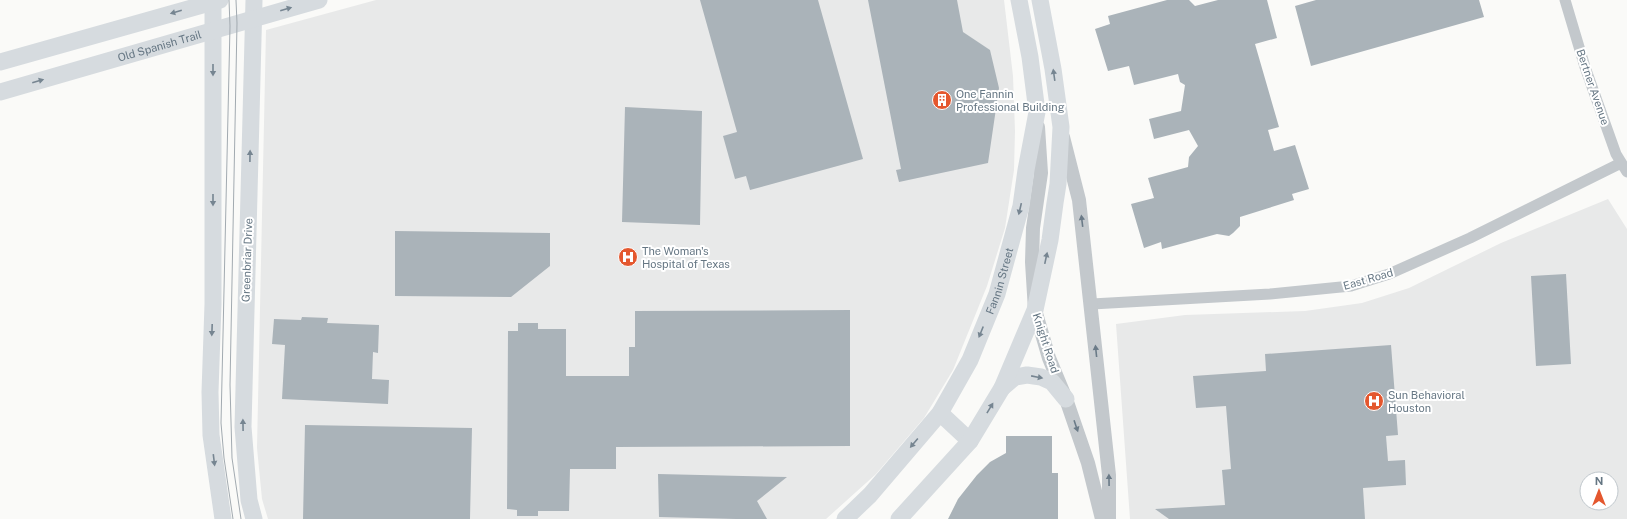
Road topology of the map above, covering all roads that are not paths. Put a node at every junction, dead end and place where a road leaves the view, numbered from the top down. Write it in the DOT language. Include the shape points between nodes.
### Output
graph roads {
  1 [pos="254,0"];
  2 [pos="319,0"];
  3 [pos="1019,0"];
  4 [pos="1040,0"];
  5 [pos="1565,0"];
  6 [pos="215,1"];
  7 [pos="253,18"];
  8 [pos="1045,27"];
  9 [pos="213,31"];
  10 [pos="1026,32"];
  11 [pos="0,62"];
  12 [pos="0,92"];
  13 [pos="1037,112"];
  14 [pos="1061,128"];
  15 [pos="1624,167"];
  16 [pos="1092,304"];
  17 [pos="1035,310"];
  18 [pos="1002,388"];
  19 [pos="1066,399"];
  20 [pos="940,413"];
  21 [pos="970,441"];
  22 [pos="222,519"];
  23 [pos="254,519"];
  24 [pos="845,519"];
  25 [pos="899,519"];
  26 [pos="1102,519"];
  27 [pos="1109,519"];
  1 -- 7 [label="main road, Greenbriar Drive"];
  7 -- 2 [label="main road, Old Spanish Trail, one-way"];
  3 -- 10 [label="main road, Fannin Street"];
  4 -- 8 [label="main road"];
  5 -- 15 [label="street, Bertner Avenue" via="1585,67 1616,154"];
  6 -- 9 [label="main road"];
  6 -- 11 [label="main road, one-way"];
  7 -- 9 [label="main road, Old Spanish Trail"];
  23 -- 7 [label="main road, Greenbriar Drive, one-way" via="249,500 243,427"];
  8 -- 10 [label="main road"];
  14 -- 8 [label="main road, one-way"];
  12 -- 9 [label="main road, Old Spanish Trail, one-way"];
  9 -- 22 [label="main road, one-way" via="213,304 210,392 211,435"];
  10 -- 13 [label="main road, Fannin Street"];
  13 -- 17 [label="street, Knight Road" via="1041,173 1033,228"];
  13 -- 20 [label="main road, Fannin Street, one-way" via="1021,206 997,294 970,360"];
  16 -- 14 [label="street, one-way" via="1079,200"];
  17 -- 14 [label="main road, one-way" via="1050,240 1058,184"];
  15 -- 16 [label="street, East Road" via="1389,274 1350,286 1270,294"];
  27 -- 16 [label="street, one-way" via="1109,475"];
  17 -- 18 [label="main road"];
  17 -- 19 [label="street, Knight Road" via="1049,358"];
  18 -- 19 [label="main road, one-way" via="1015,377 1041,377 1052,382"];
  21 -- 18 [label="main road, one-way"];
  19 -- 26 [label="street, Knight Road, one-way" via="1088,463"];
  20 -- 21 [label="main road"];
  20 -- 24 [label="main road, Fannin Street, one-way" via="870,495"];
  21 -- 25 [label="main road"];
}
